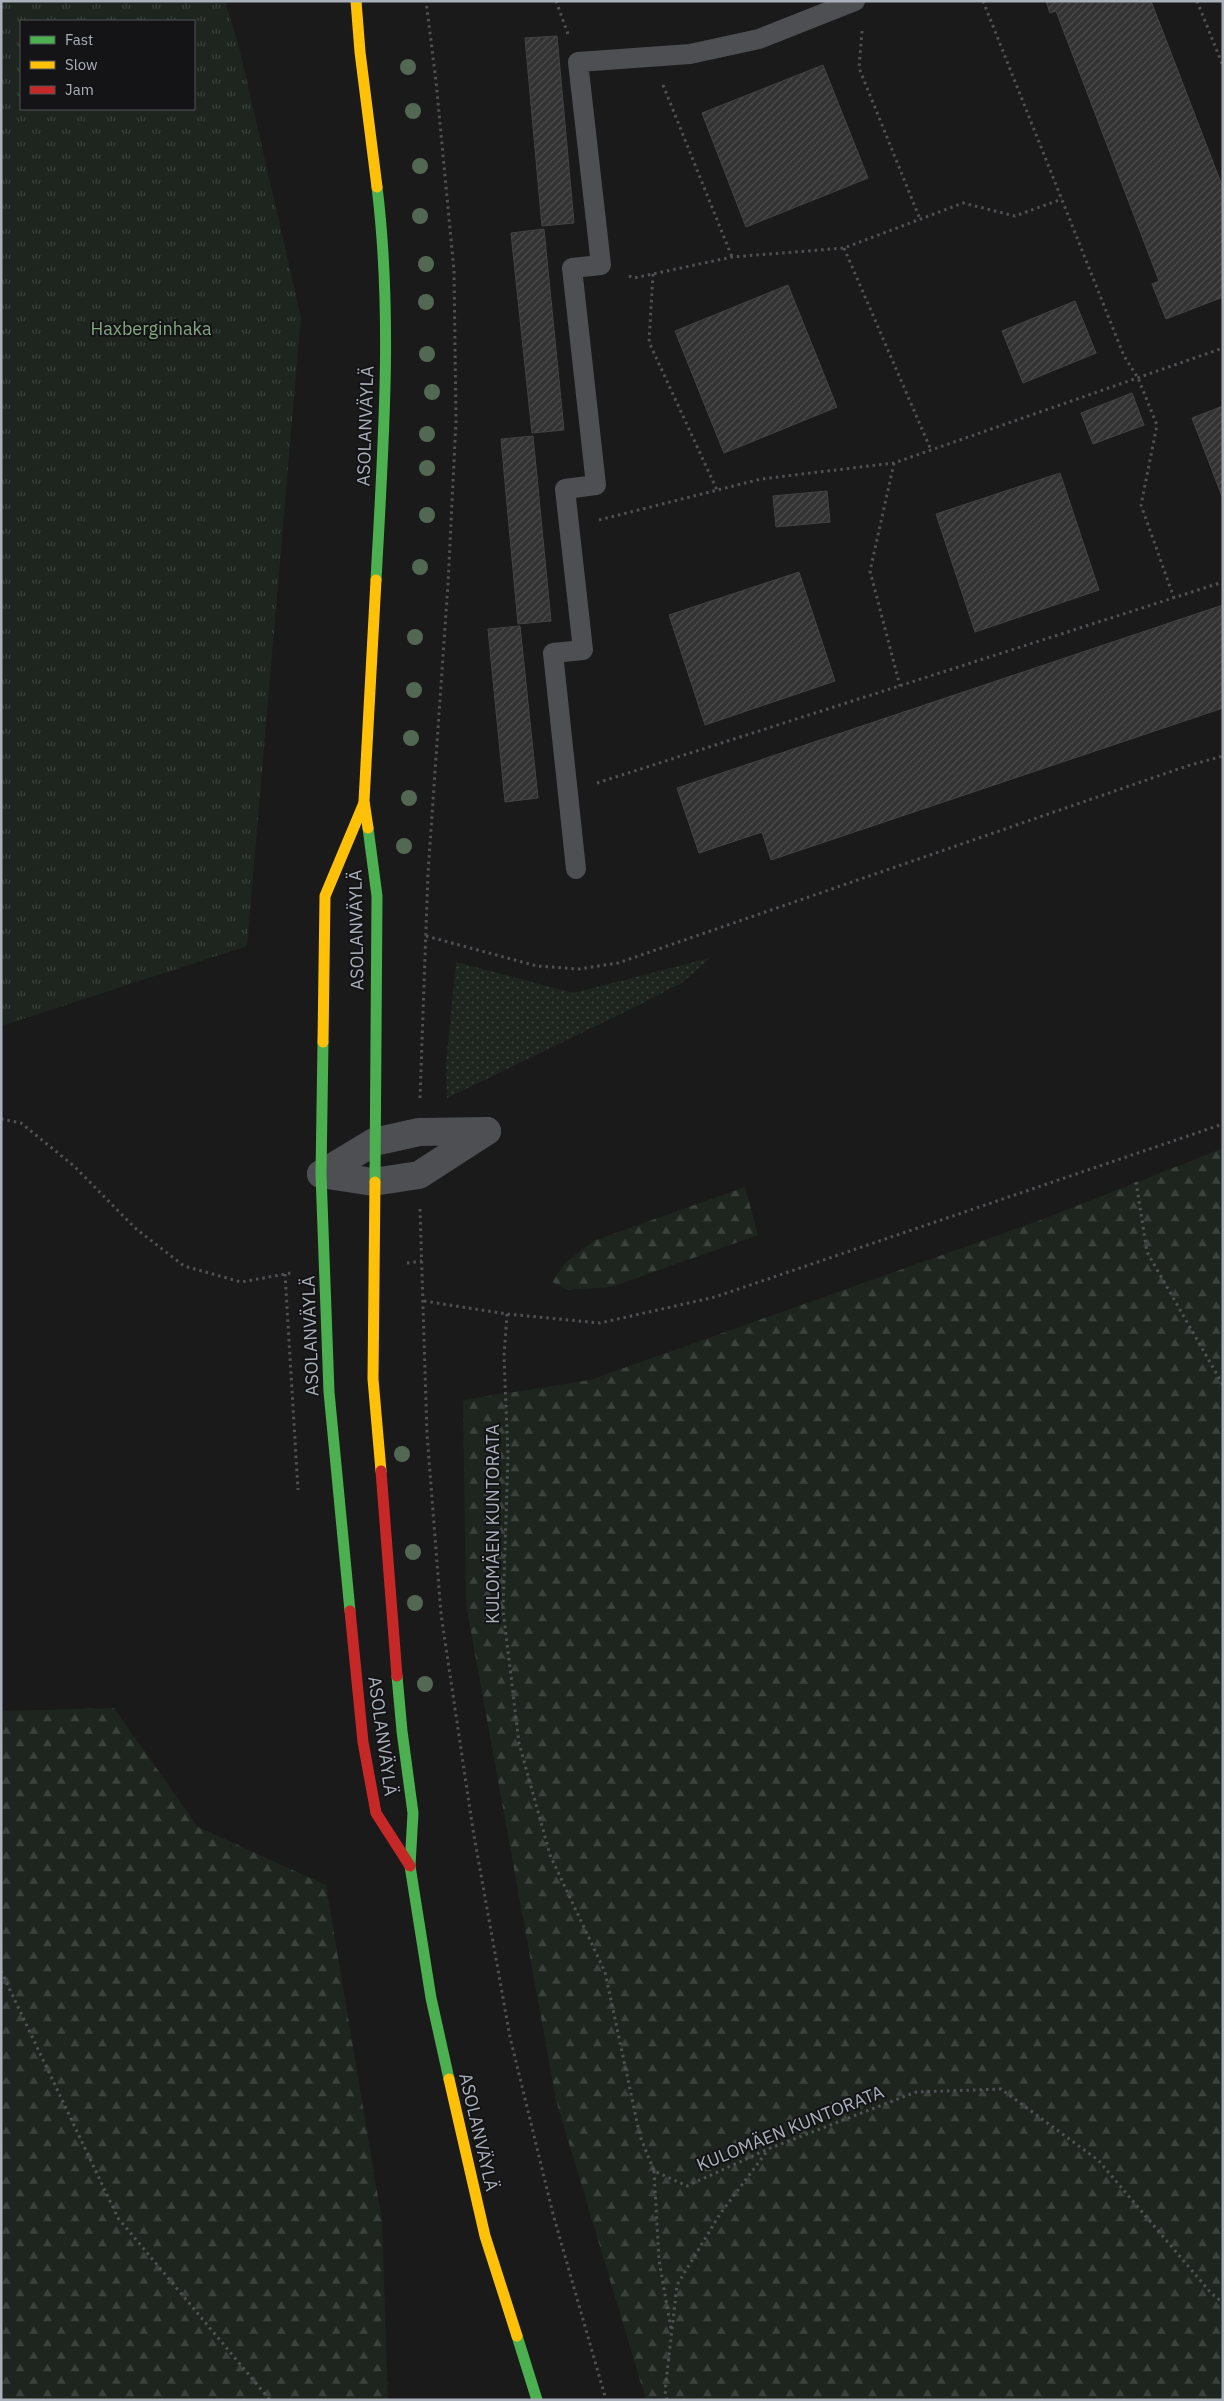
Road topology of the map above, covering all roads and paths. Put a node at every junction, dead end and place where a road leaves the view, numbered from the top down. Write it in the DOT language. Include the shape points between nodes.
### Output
graph roads {
  1 [pos="356,1"];
  2 [pos="426,1"];
  3 [pos="855,1"];
  4 [pos="983,1"];
  5 [pos="1198,1"];
  6 [pos="346,10"];
  7 [pos="862,30"];
  8 [pos="360,52"];
  9 [pos="652,56"];
  10 [pos="1223,66"];
  11 [pos="1062,199"];
  12 [pos="920,219"];
  13 [pos="844,248"];
  14 [pos="732,256"];
  15 [pos="601,265"];
  16 [pos="653,274"];
  17 [pos="1223,348"];
  18 [pos="1138,378"];
  19 [pos="931,450"];
  20 [pos="894,464"];
  21 [pos="717,490"];
  22 [pos="570,528"];
  23 [pos="1223,582"];
  24 [pos="1174,598"];
  25 [pos="900,686"];
  26 [pos="1223,756"];
  27 [pos="568,792"];
  28 [pos="364,801"];
  29 [pos="576,869"];
  30 [pos="426,936"];
  31 [pos="1,1119"];
  32 [pos="1223,1124"];
  33 [pos="419,1132"];
  34 [pos="374,1142"];
  35 [pos="321,1174"];
  36 [pos="419,1175"];
  37 [pos="373,1182"];
  38 [pos="1136,1182"];
  39 [pos="424,1301"];
  40 [pos="508,1314"];
  41 [pos="1223,1385"];
  42 [pos="298,1490"];
  43 [pos="410,1866"];
  44 [pos="1,1971"];
  45 [pos="768,2149"];
  46 [pos="654,2171"];
  47 [pos="1223,2303"];
  48 [pos="672,2333"];
  49 [pos="270,2400"];
  50 [pos="537,2400"];
  51 [pos="606,2400"];
  52 [pos="667,2400"];
  1 -- 8 [label="main road, ASOLANVÄYLÄ"];
  2 -- 30 [label="path" via="454,271 456,421"];
  3 -- 9 [label="lane" via="759,38 690,54"];
  4 -- 11 [label="path"];
  5 -- 10 [label="path"];
  6 -- 8 [label="main road, ASOLANVÄYLÄ"];
  7 -- 12 [label="path" via="859,68"];
  8 -- 28 [label="main road, ASOLANVÄYLÄ" via="381,220 385,280 384,429"];
  9 -- 14 [label="path"];
  9 -- 15 [label="lane" via="578,62"];
  11 -- 12 [label="path" via="1016,216 963,203"];
  11 -- 18 [label="path" via="1124,356"];
  12 -- 13 [label="path"];
  13 -- 14 [label="path"];
  13 -- 19 [label="path"];
  14 -- 16 [label="path"];
  15 -- 16 [label="path" via="634,278"];
  15 -- 22 [label="lane" via="572,268 596,485 565,489"];
  16 -- 21 [label="path" via="649,342"];
  17 -- 18 [label="path"];
  18 -- 19 [label="path"];
  18 -- 24 [label="path" via="1157,425 1141,504"];
  19 -- 20 [label="path"];
  20 -- 21 [label="path" via="761,479"];
  20 -- 25 [label="path" via="870,572"];
  21 -- 22 [label="path"];
  22 -- 27 [label="lane" via="583,650 552,653"];
  23 -- 24 [label="path"];
  24 -- 25 [label="path"];
  25 -- 27 [label="path"];
  26 -- 30 [label="path" via="618,963 579,969 537,966"];
  27 -- 29 [label="lane"];
  28 -- 34 [label="main road, ASOLANVÄYLÄ" via="377,896"];
  28 -- 35 [label="main road, ASOLANVÄYLÄ" via="325,896"];
  30 -- 33 [label="path"];
  31 -- 42 [label="path" via="21,1123 74,1166 135,1228 184,1266 241,1282 285,1274"];
  32 -- 40 [label="path" via="715,1297 600,1323"];
  33 -- 34 [label="street"];
  33 -- 36 [label="street" via="487,1131"];
  34 -- 35 [label="street"];
  34 -- 37 [label="main road, ASOLANVÄYLÄ"];
  35 -- 37 [label="street"];
  35 -- 43 [label="main road, ASOLANVÄYLÄ" via="329,1392 363,1742 376,1812"];
  36 -- 37 [label="street"];
  36 -- 39 [label="path"];
  37 -- 43 [label="main road, ASOLANVÄYLÄ" via="373,1379 402,1731 413,1813"];
  38 -- 41 [label="path" via="1147,1252"];
  39 -- 40 [label="path"];
  39 -- 51 [label="path" via="427,1434 441,1614 473,1830 510,2037 552,2214"];
  40 -- 46 [label="path, KULOMÄEN KUNTORATA" via="504,1356 508,1456 503,1610 519,1743 550,1854 605,1972 640,2136"];
  43 -- 50 [label="main road, ASOLANVÄYLÄ" via="432,1998 484,2236"];
  44 -- 49 [label="path" via="118,2218"];
  45 -- 46 [label="path, KULOMÄEN KUNTORATA" via="687,2186"];
  45 -- 47 [label="path, KULOMÄEN KUNTORATA" via="916,2092 1001,2089 1098,2160"];
  45 -- 48 [label="path" via="720,2214 678,2285"];
  46 -- 48 [label="path" via="659,2260"];
  48 -- 52 [label="path" via="665,2391"];
}
